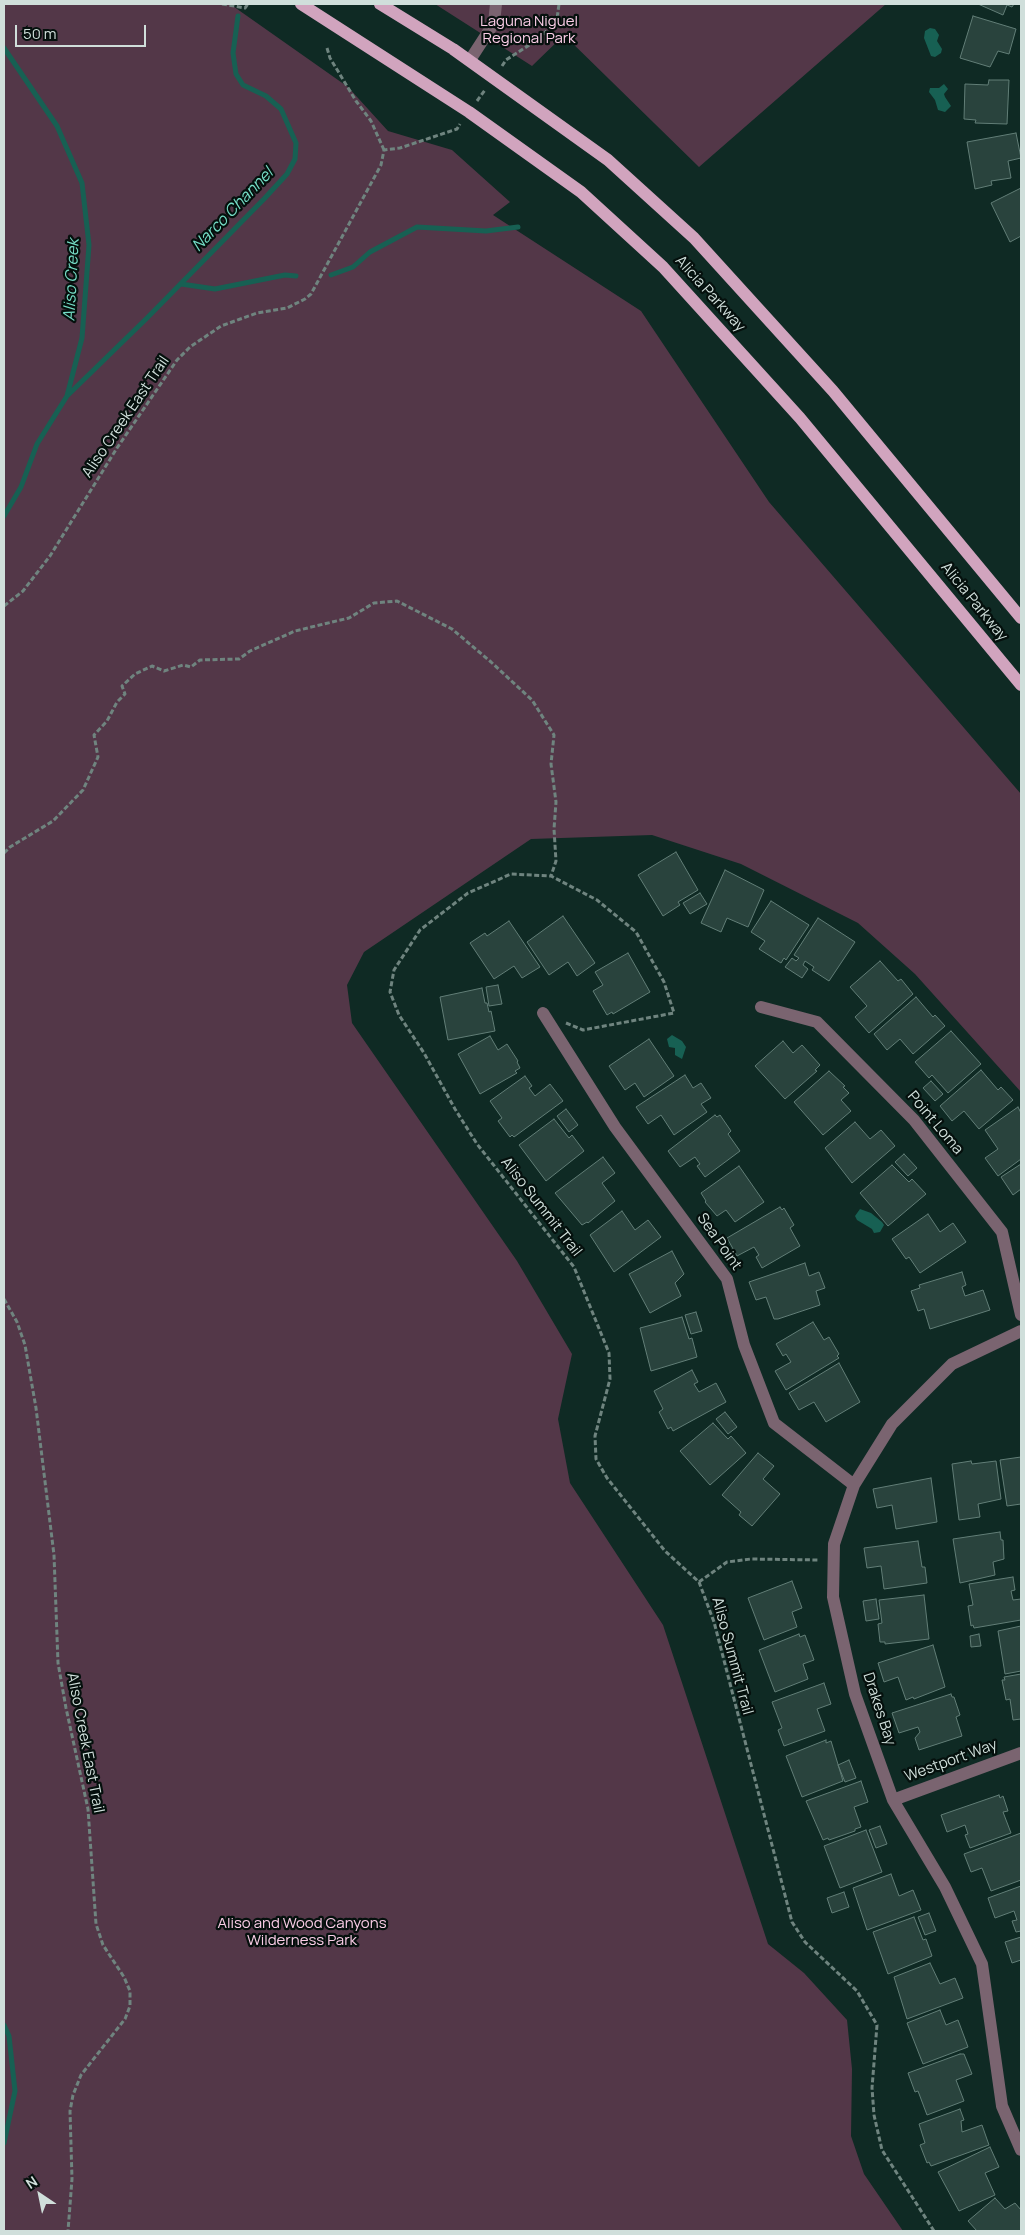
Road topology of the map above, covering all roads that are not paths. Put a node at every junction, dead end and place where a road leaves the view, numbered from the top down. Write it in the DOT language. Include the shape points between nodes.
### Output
graph roads {
  1 [pos="301,4"];
  2 [pos="380,4"];
  3 [pos="496,4"];
  4 [pos="470,60"];
  5 [pos="1021,618"];
  6 [pos="1021,686"];
  7 [pos="761,1006"];
  8 [pos="544,1013"];
  9 [pos="1021,1315"];
  10 [pos="1021,1331"];
  11 [pos="854,1485"];
  12 [pos="1021,1753"];
  13 [pos="893,1800"];
  14 [pos="1021,2150"];
  1 -- 6 [label="main road, Alicia Parkway" via="469,112 581,192 663,267 800,418"];
  2 -- 4 [label="main road, Alicia Parkway"];
  3 -- 4 [label="street" via="494,23"];
  4 -- 5 [label="main road, Alicia Parkway" via="608,160 694,238 833,391"];
  7 -- 9 [label="street, Point Loma" via="817,1022 914,1120 1002,1232"];
  8 -- 11 [label="street, Sea Point" via="615,1127 727,1279 744,1345 774,1423"];
  10 -- 11 [label="street, Drakes Bay" via="952,1364 892,1424"];
  11 -- 13 [label="street, Drakes Bay" via="834,1544 834,1597 855,1694"];
  12 -- 13 [label="street, Westport Way"];
  13 -- 14 [label="street, Drakes Bay" via="945,1887 982,1964 1002,2106"];
}
